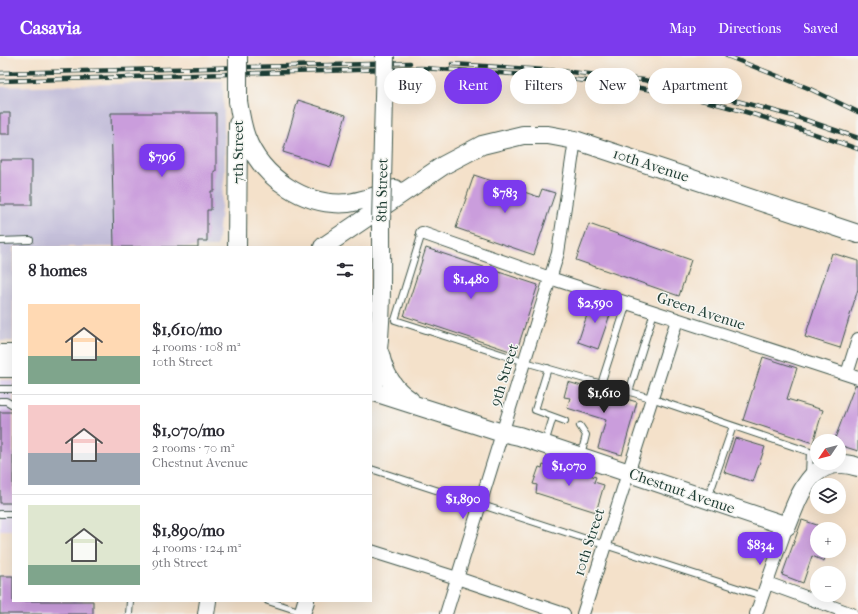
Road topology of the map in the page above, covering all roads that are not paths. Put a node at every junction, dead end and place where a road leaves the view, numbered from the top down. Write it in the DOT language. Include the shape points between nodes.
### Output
graph roads {
  1 [pos="238,56"];
  2 [pos="385,56"];
  3 [pos="238,101"];
  4 [pos="575,140"];
  5 [pos="444,165"];
  6 [pos="381,223"];
  7 [pos="422,234"];
  8 [pos="858,234"];
  9 [pos="30,240"];
  10 [pos="0,241"];
  11 [pos="237,246"];
  12 [pos="324,246"];
  13 [pos="372,264"];
  14 [pos="550,278"];
  15 [pos="627,303"];
  16 [pos="654,312"];
  17 [pos="677,320"];
  18 [pos="858,339"];
  19 [pos="378,345"];
  20 [pos="0,354"];
  21 [pos="12,354"];
  22 [pos="525,362"];
  23 [pos="0,368"];
  24 [pos="12,368"];
  25 [pos="548,368"];
  26 [pos="852,376"];
  27 [pos="601,384"];
  28 [pos="372,388"];
  29 [pos="0,389"];
  30 [pos="12,389"];
  31 [pos="372,392"];
  32 [pos="629,392"];
  33 [pos="651,398"];
  34 [pos="0,401"];
  35 [pos="12,404"];
  36 [pos="422,408"];
  37 [pos="553,417"];
  38 [pos="566,421"];
  39 [pos="580,426"];
  40 [pos="733,426"];
  41 [pos="503,433"];
  42 [pos="544,444"];
  43 [pos="580,457"];
  44 [pos="858,467"];
  45 [pos="372,469"];
  46 [pos="627,473"];
  47 [pos="809,479"];
  48 [pos="708,500"];
  49 [pos="480,504"];
  50 [pos="0,514"];
  51 [pos="12,514"];
  52 [pos="787,526"];
  53 [pos="605,545"];
  54 [pos="372,551"];
  55 [pos="457,578"];
  56 [pos="767,583"];
  57 [pos="762,596"];
  58 [pos="130,602"];
  59 [pos="272,602"];
  60 [pos="305,610"];
  61 [pos="129,614"];
  62 [pos="446,614"];
  63 [pos="564,614"];
  64 [pos="582,614"];
  65 [pos="756,614"];
  66 [pos="852,614"];
  1 -- 3 [label="main road, 7th Street, bridge"];
  2 -- 6 [label="main road, 8th Street, bridge"];
  3 -- 5 [label="main road" via="247,139 259,161 276,180 295,193 319,201 347,203 372,198 401,187"];
  3 -- 11 [label="main road, 7th Street"];
  4 -- 5 [label="main road, 10th Avenue" via="522,135 482,145"];
  4 -- 8 [label="main road, 10th Avenue"];
  4 -- 14 [label="street, 9th Street" via="558,254"];
  5 -- 12 [label="main road"];
  6 -- 13 [label="main road"];
  6 -- 19 [label="main road, 8th Street"];
  7 -- 14 [label="street, Green Avenue"];
  7 -- 22 [label="lane" via="395,320"];
  9 -- 10 [label="lane"];
  14 -- 15 [label="street, Green Avenue"];
  14 -- 22 [label="street, 9th Street"];
  15 -- 16 [label="street, Green Avenue"];
  15 -- 27 [label="lane"];
  16 -- 17 [label="street, Green Avenue"];
  16 -- 32 [label="lane"];
  17 -- 26 [label="street, Green Avenue"];
  17 -- 33 [label="street, 10th Street"];
  18 -- 26 [label="street"];
  19 -- 28 [label="main road, 8th Street" via="377,369"];
  19 -- 36 [label="main road" via="390,382 401,394"];
  20 -- 21 [label="main road"];
  22 -- 25 [label="lane"];
  22 -- 41 [label="street, 9th Street"];
  23 -- 24 [label="main road"];
  25 -- 27 [label="lane"];
  25 -- 37 [label="lane" via="535,410"];
  27 -- 32 [label="lane"];
  29 -- 30 [label="lane"];
  31 -- 36 [label="main road, Chestnut Avenue"];
  32 -- 33 [label="lane"];
  33 -- 40 [label="lane"];
  33 -- 46 [label="street, 10th Street"];
  34 -- 35 [label="lane"];
  36 -- 41 [label="main road, Chestnut Avenue"];
  37 -- 38 [label="lane"];
  37 -- 42 [label="lane"];
  39 -- 43 [label="lane" via="586,435"];
  40 -- 47 [label="lane" via="810,452"];
  40 -- 48 [label="lane"];
  41 -- 42 [label="main road, Chestnut Avenue"];
  41 -- 49 [label="street, 9th Street"];
  42 -- 43 [label="main road, Chestnut Avenue"];
  43 -- 46 [label="main road, Chestnut Avenue"];
  44 -- 47 [label="main road" via="842,463 832,464 822,468"];
  45 -- 49 [label="lane"];
  46 -- 48 [label="main road, Chestnut Avenue"];
  46 -- 53 [label="street, 10th Street"];
  47 -- 52 [label="main road"];
  48 -- 52 [label="main road, Chestnut Avenue"];
  49 -- 53 [label="lane"];
  49 -- 55 [label="street, 9th Street"];
  50 -- 51 [label="lane"];
  52 -- 56 [label="street"];
  53 -- 57 [label="lane"];
  53 -- 64 [label="street, 10th Street"];
  54 -- 55 [label="street"];
  55 -- 62 [label="street, 9th Street"];
  55 -- 63 [label="street"];
  56 -- 57 [label="street"];
  56 -- 66 [label="street"];
  57 -- 65 [label="street"];
  58 -- 61 [label="lane"];
  59 -- 60 [label="lane"];
}
